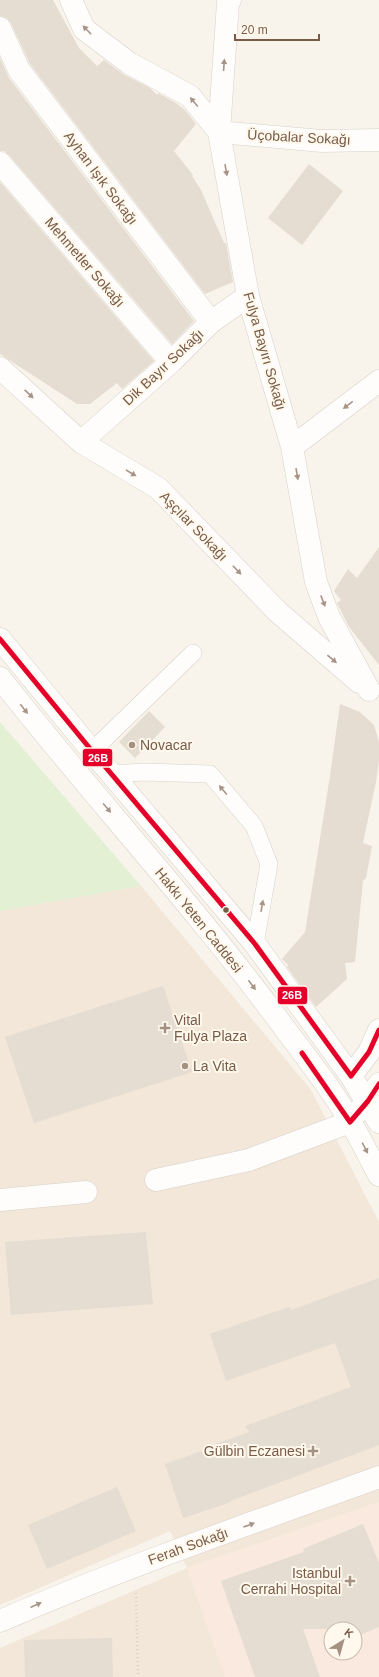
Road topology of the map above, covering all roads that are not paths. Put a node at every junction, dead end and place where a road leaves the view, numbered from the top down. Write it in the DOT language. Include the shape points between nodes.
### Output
graph roads {
  1 [pos="71,0"];
  2 [pos="230,0"];
  3 [pos="0,28"];
  4 [pos="219,132"];
  5 [pos="379,140"];
  6 [pos="0,163"];
  7 [pos="248,296"];
  8 [pos="211,322"];
  9 [pos="171,362"];
  10 [pos="0,368"];
  11 [pos="379,381"];
  12 [pos="80,442"];
  13 [pos="292,447"];
  14 [pos="0,639"];
  15 [pos="194,653"];
  16 [pos="0,678"];
  17 [pos="374,694"];
  18 [pos="92,752"];
  19 [pos="112,774"];
  20 [pos="255,944"];
  21 [pos="379,1030"];
  22 [pos="351,1076"];
  23 [pos="373,1093"];
  24 [pos="350,1122"];
  25 [pos="379,1122"];
  26 [pos="379,1175"];
  27 [pos="156,1180"];
  28 [pos="86,1192"];
  29 [pos="0,1200"];
  30 [pos="379,1477"];
  31 [pos="0,1621"];
  4 -- 1 [label="street, one-way" via="190,96 129,63 84,28"];
  4 -- 2 [label="street, Fulya Bayırı Sokağı, one-way"];
  3 -- 8 [label="street, Ayhan Işık Sokağı" via="19,70"];
  4 -- 5 [label="street, Üçobalar Sokağı" via="322,141"];
  4 -- 7 [label="street, Fulya Bayırı Sokağı, one-way"];
  6 -- 9 [label="street, Mehmetler Sokağı"];
  7 -- 8 [label="street, Dik Bayır Sokağı"];
  7 -- 13 [label="street, Fulya Bayırı Sokağı"];
  8 -- 9 [label="street, Dik Bayır Sokağı"];
  9 -- 12 [label="street, Dik Bayır Sokağı"];
  10 -- 12 [label="street, Aşçılar Sokağı, one-way"];
  11 -- 13 [label="street, one-way"];
  12 -- 17 [label="street, Aşçılar Sokağı, one-way" via="158,488 278,612"];
  13 -- 17 [label="street, Fulya Bayırı Sokağı, one-way" via="316,582 329,617"];
  14 -- 18 [label="street, Hakkı Yeten Caddesi"];
  15 -- 18 [label="lane"];
  16 -- 24 [label="street, Hakkı Yeten Caddesi, one-way" via="218,940 316,1071"];
  18 -- 19 [label="street, Hakkı Yeten Caddesi"];
  19 -- 20 [label="street, Hakkı Yeten Caddesi"];
  20 -- 19 [label="lane, one-way" via="269,864 254,826 210,774"];
  20 -- 22 [label="street, Hakkı Yeten Caddesi"];
  21 -- 22 [label="street" via="369,1052"];
  22 -- 23 [label="street, Hakkı Yeten Caddesi"];
  22 -- 24 [label="street"];
  23 -- 24 [label="street"];
  23 -- 25 [label="street, Hakkı Yeten Caddesi"];
  24 -- 26 [label="street, Hakkı Yeten Caddesi, one-way"];
  24 -- 27 [label="street" via="249,1160"];
  28 -- 29 [label="street"];
  31 -- 30 [label="street, Ferah Sokağı, one-way" via="136,1565"];
}
